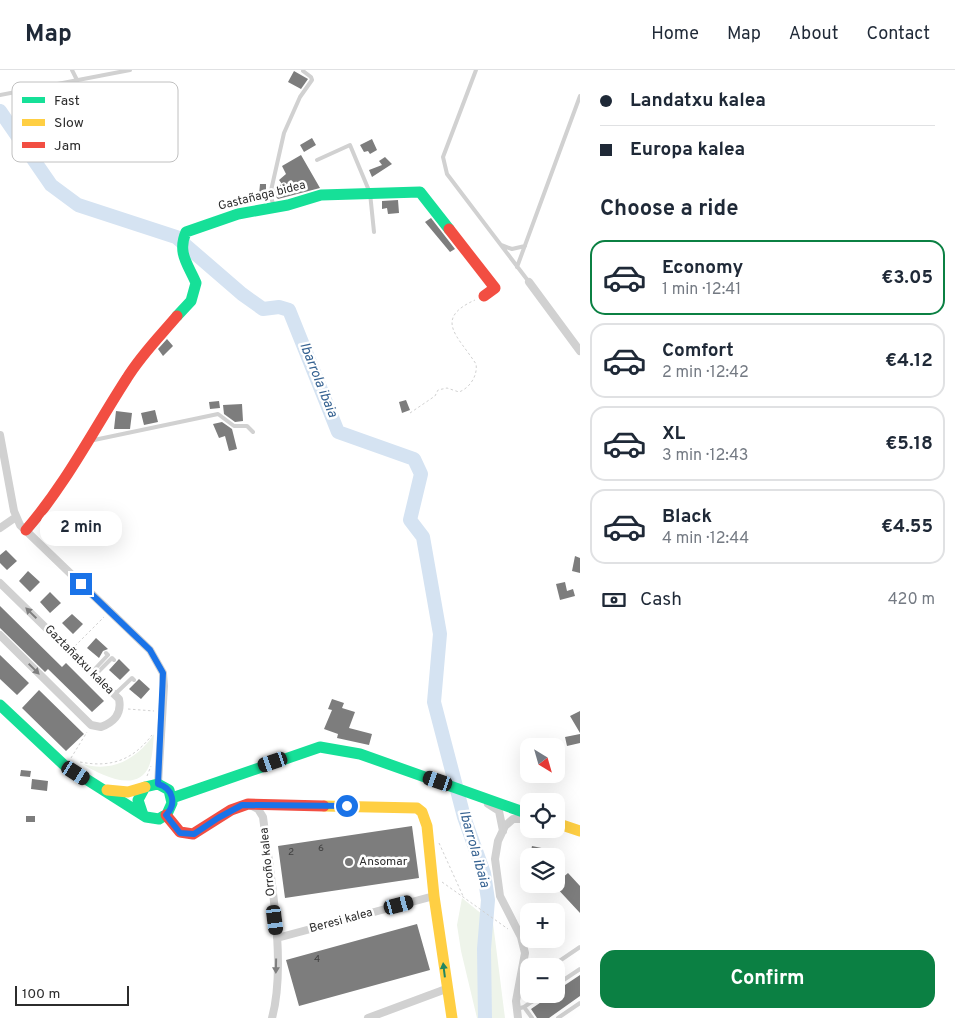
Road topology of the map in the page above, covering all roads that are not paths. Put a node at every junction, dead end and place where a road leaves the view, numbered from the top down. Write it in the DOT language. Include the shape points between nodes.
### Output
graph roads {
  1 [pos="72,70"];
  2 [pos="130,70"];
  3 [pos="476,70"];
  4 [pos="303,71"];
  5 [pos="77,80"];
  6 [pos="67,82"];
  7 [pos="580,96"];
  8 [pos="316,160"];
  9 [pos="370,193"];
  10 [pos="274,206"];
  11 [pos="374,232"];
  12 [pos="501,245"];
  13 [pos="525,246"];
  14 [pos="517,267"];
  15 [pos="529,282"];
  16 [pos="484,296"];
  17 [pos="580,351"];
  18 [pos="253,432"];
  19 [pos="0,435"];
  20 [pos="89,441"];
  21 [pos="16,517"];
  22 [pos="0,528"];
  23 [pos="26,530"];
  24 [pos="0,583"];
  25 [pos="0,635"];
  26 [pos="106,653"];
  27 [pos="114,660"];
  28 [pos="94,674"];
  29 [pos="134,680"];
  30 [pos="114,695"];
  31 [pos="2,711"];
  32 [pos="158,784"];
  33 [pos="145,787"];
  34 [pos="100,788"];
  35 [pos="473,794"];
  36 [pos="172,798"];
  37 [pos="248,804"];
  38 [pos="520,811"];
  39 [pos="143,815"];
  40 [pos="166,815"];
  41 [pos="520,819"];
  42 [pos="565,826"];
  43 [pos="503,831"];
  44 [pos="580,831"];
  45 [pos="434,896"];
  46 [pos="277,938"];
  47 [pos="580,947"];
  48 [pos="564,958"];
  49 [pos="580,969"];
  50 [pos="565,979"];
  51 [pos="446,989"];
  52 [pos="530,1003"];
  53 [pos="580,1003"];
  54 [pos="521,1008"];
  55 [pos="272,1018"];
  56 [pos="368,1018"];
  57 [pos="452,1018"];
  58 [pos="518,1018"];
  59 [pos="532,1018"];
  60 [pos="558,1018"];
  1 -- 5 [label="lane"];
  2 -- 5 [label="lane"];
  3 -- 12 [label="lane" via="442,157 447,174"];
  4 -- 10 [label="lane" via="312,80 284,133 270,194"];
  5 -- 6 [label="lane"];
  7 -- 13 [label="lane"];
  8 -- 9 [label="lane" via="350,145"];
  9 -- 10 [label="street, Gastañaga bidea" via="321,195"];
  9 -- 11 [label="lane"];
  9 -- 16 [label="street, Gastañaga bidea" via="420,192 495,288"];
  10 -- 20 [label="street, Gastañaga bidea" via="238,214 186,232 180,242 181,255 196,284 191,301 145,352"];
  12 -- 13 [label="lane" via="512,250"];
  12 -- 14 [label="lane"];
  13 -- 14 [label="lane"];
  14 -- 15 [label="lane"];
  15 -- 17 [label="street"];
  18 -- 20 [label="lane" via="247,426 234,426 218,414"];
  19 -- 21 [label="street"];
  20 -- 23 [label="street, Gastañaga bidea"];
  21 -- 22 [label="street"];
  21 -- 23 [label="street"];
  23 -- 32 [label="street" via="150,650 160,665 164,686"];
  28 -- 24 [label="street, Gaztañatxu kalea, one-way"];
  25 -- 30 [label="street, Gaztañatxu kalea, one-way" via="91,725 101,727 117,717 119,699"];
  26 -- 28 [label="lane" via="108,655"];
  27 -- 28 [label="lane" via="112,658"];
  28 -- 30 [label="street, Gaztañatxu kalea"];
  29 -- 30 [label="lane" via="132,678"];
  31 -- 34 [label="street"];
  32 -- 33 [label="street"];
  32 -- 36 [label="street" via="169,790"];
  33 -- 34 [label="street" via="128,792"];
  33 -- 39 [label="street" via="138,799 138,808"];
  34 -- 39 [label="street"];
  35 -- 36 [label="street" via="360,754 320,748"];
  35 -- 38 [label="street"];
  35 -- 43 [label="street" via="499,811"];
  36 -- 40 [label="street" via="172,808"];
  37 -- 40 [label="street" via="231,810 194,834 180,833"];
  37 -- 45 [label="street" via="417,808 426,820"];
  37 -- 46 [label="street, Orroño kalea" via="258,808 263,817"];
  39 -- 40 [label="street" via="154,819"];
  41 -- 43 [label="street" via="513,819"];
  42 -- 44 [label="street"];
  43 -- 54 [label="street" via="495,872 500,896 521,937 525,953 518,991"];
  45 -- 46 [label="street, Beresi kalea"];
  51 -- 45 [label="street, one-way"];
  46 -- 55 [label="street, Orroño kalea, one-way" via="276,1004"];
  47 -- 48 [label="lane"];
  49 -- 50 [label="lane"];
  51 -- 56 [label="street"];
  51 -- 57 [label="street"];
  52 -- 54 [label="lane"];
  53 -- 60 [label="lane"];
  54 -- 58 [label="street"];
  54 -- 59 [label="lane"];
}
